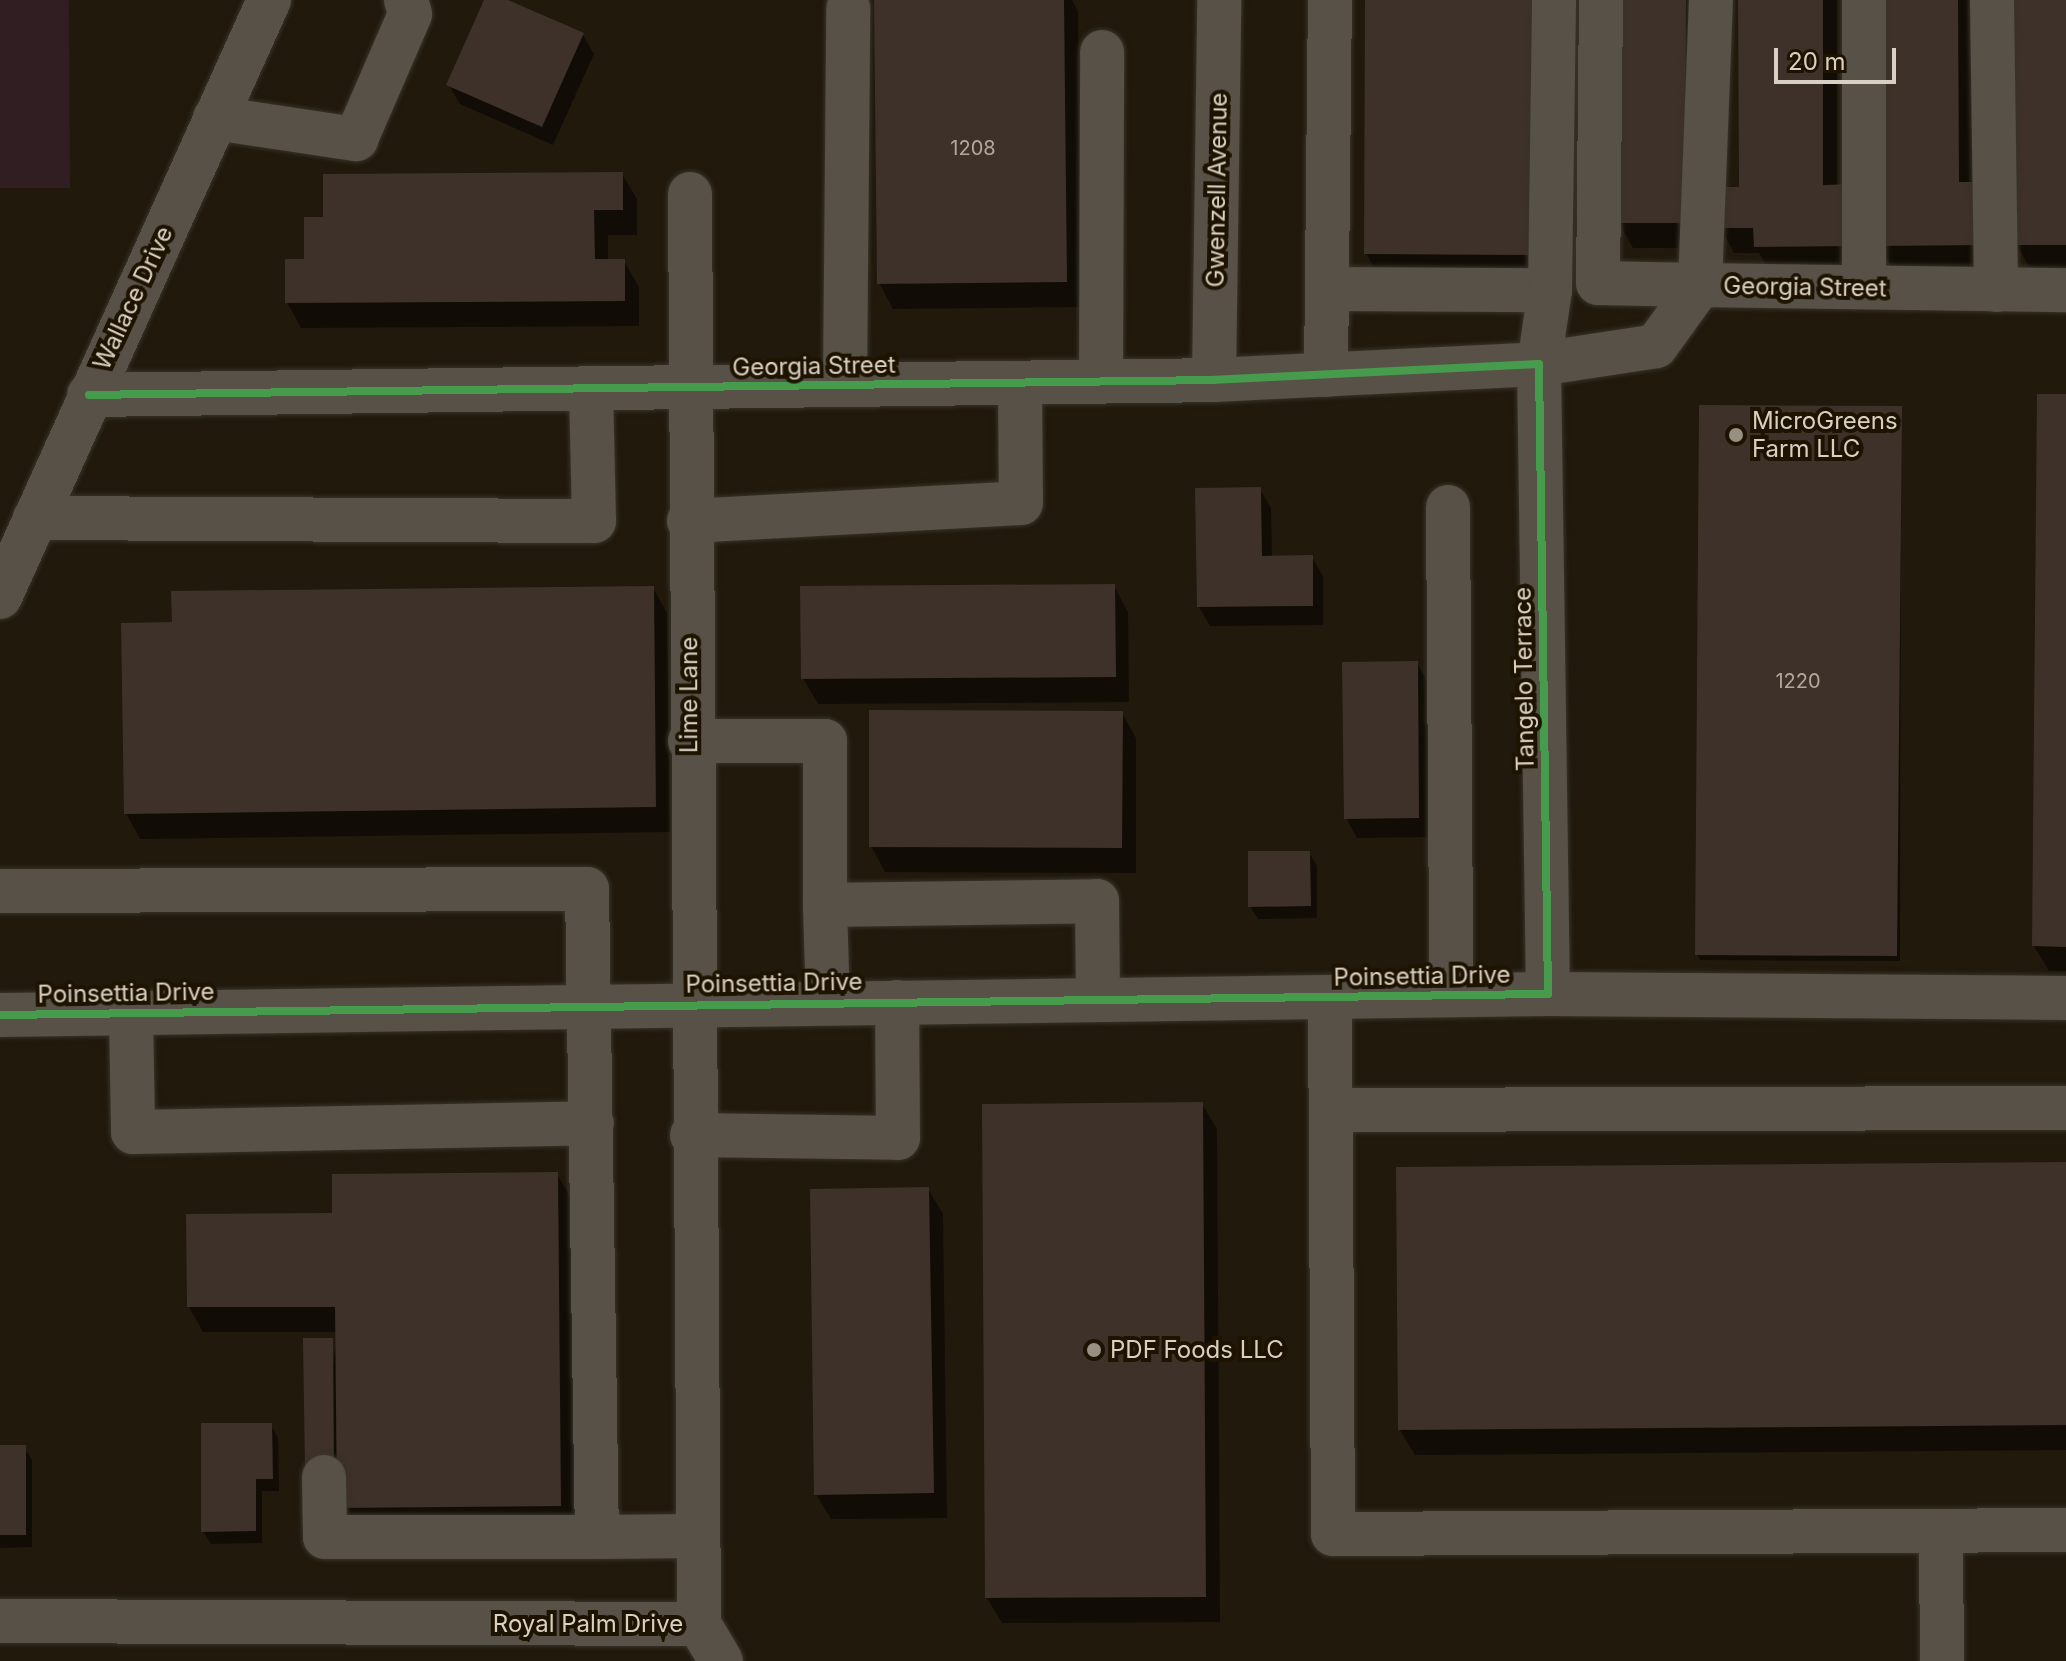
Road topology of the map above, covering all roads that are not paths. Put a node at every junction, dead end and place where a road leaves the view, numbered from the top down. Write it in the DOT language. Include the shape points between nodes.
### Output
graph roads {
  1 [pos="269,0"];
  2 [pos="406,0"];
  3 [pos="1219,0"];
  4 [pos="1330,0"];
  5 [pos="1554,0"];
  6 [pos="1601,0"];
  7 [pos="1711,0"];
  8 [pos="1864,0"];
  9 [pos="1992,0"];
  10 [pos="848,8"];
  11 [pos="1102,52"];
  12 [pos="215,118"];
  13 [pos="690,194"];
  14 [pos="1700,285"];
  15 [pos="1864,287"];
  16 [pos="1327,289"];
  17 [pos="1550,290"];
  18 [pos="1996,290"];
  19 [pos="2066,290"];
  20 [pos="1539,364"];
  21 [pos="1326,375"];
  22 [pos="1214,380"];
  23 [pos="1101,382"];
  24 [pos="1020,383"];
  25 [pos="845,385"];
  26 [pos="689,387"];
  27 [pos="591,388"];
  28 [pos="89,395"];
  29 [pos="1448,507"];
  30 [pos="35,518"];
  31 [pos="689,521"];
  32 [pos="0,597"];
  33 [pos="690,741"];
  34 [pos="0,891"];
  35 [pos="825,905"];
  36 [pos="1548,994"];
  37 [pos="1451,995"];
  38 [pos="1330,997"];
  39 [pos="2066,998"];
  40 [pos="1098,1000"];
  41 [pos="897,1002"];
  42 [pos="828,1003"];
  43 [pos="691,1004"];
  44 [pos="590,1005"];
  45 [pos="131,1013"];
  46 [pos="0,1015"];
  47 [pos="2066,1108"];
  48 [pos="1331,1110"];
  49 [pos="592,1123"];
  50 [pos="692,1135"];
  51 [pos="324,1477"];
  52 [pos="2066,1530"];
  53 [pos="1941,1531"];
  54 [pos="698,1536"];
  55 [pos="597,1537"];
  56 [pos="0,1621"];
  57 [pos="699,1624"];
  58 [pos="345,1642"];
  59 [pos="721,1661"];
  60 [pos="1942,1661"];
  1 -- 12 [label="street, Wallace Drive"];
  2 -- 12 [label="street" via="410,14 356,139"];
  3 -- 22 [label="street, Gwenzell Avenue"];
  4 -- 16 [label="street"];
  5 -- 17 [label="street, Tangelo Terrace"];
  6 -- 14 [label="street" via="1598,283"];
  7 -- 14 [label="street"];
  8 -- 15 [label="street"];
  9 -- 18 [label="street"];
  10 -- 25 [label="street"];
  11 -- 23 [label="street"];
  12 -- 28 [label="street, Wallace Drive"];
  13 -- 26 [label="street, Lime Lane"];
  14 -- 15 [label="street, Georgia Street"];
  14 -- 20 [label="street, Georgia Street" via="1656,346"];
  15 -- 18 [label="street, Georgia Street"];
  16 -- 17 [label="street"];
  16 -- 21 [label="street"];
  17 -- 20 [label="street, Tangelo Terrace"];
  18 -- 19 [label="street, Georgia Street"];
  20 -- 21 [label="street, Georgia Street"];
  20 -- 36 [label="street, Tangelo Terrace"];
  21 -- 22 [label="street, Georgia Street"];
  22 -- 23 [label="street, Georgia Street"];
  23 -- 24 [label="street, Georgia Street"];
  24 -- 25 [label="street, Georgia Street"];
  24 -- 31 [label="street" via="1021,503"];
  25 -- 26 [label="street, Georgia Street"];
  26 -- 27 [label="street, Georgia Street"];
  26 -- 31 [label="street, Lime Lane"];
  27 -- 28 [label="street, Georgia Street"];
  27 -- 30 [label="street" via="594,521"];
  28 -- 30 [label="street, Wallace Drive"];
  29 -- 37 [label="street"];
  30 -- 32 [label="street, Wallace Drive"];
  31 -- 33 [label="street, Lime Lane"];
  33 -- 35 [label="street" via="825,741"];
  33 -- 43 [label="street, Lime Lane"];
  34 -- 44 [label="street" via="587,889"];
  35 -- 40 [label="street" via="1097,901"];
  35 -- 42 [label="street"];
  36 -- 37 [label="street, Poinsettia Drive"];
  36 -- 39 [label="street, Poinsettia Drive"];
  37 -- 38 [label="street, Poinsettia Drive"];
  38 -- 40 [label="street, Poinsettia Drive"];
  38 -- 48 [label="street"];
  40 -- 41 [label="street, Poinsettia Drive"];
  41 -- 42 [label="street, Poinsettia Drive"];
  41 -- 50 [label="street" via="898,1138"];
  42 -- 43 [label="street, Poinsettia Drive"];
  43 -- 44 [label="street, Poinsettia Drive"];
  43 -- 50 [label="street, Royal Palm Drive"];
  44 -- 45 [label="street, Poinsettia Drive"];
  44 -- 49 [label="street"];
  45 -- 46 [label="street, Poinsettia Drive"];
  45 -- 49 [label="street" via="133,1132"];
  47 -- 48 [label="street"];
  48 -- 53 [label="street" via="1333,1534"];
  49 -- 55 [label="street"];
  50 -- 54 [label="street, Royal Palm Drive"];
  51 -- 55 [label="street" via="325,1537"];
  52 -- 53 [label="street"];
  53 -- 60 [label="street"];
  54 -- 55 [label="street"];
  54 -- 57 [label="street, Royal Palm Drive"];
  56 -- 58 [label="street, Royal Palm Drive"];
  57 -- 58 [label="street, Royal Palm Drive"];
  57 -- 59 [label="street"];
}
